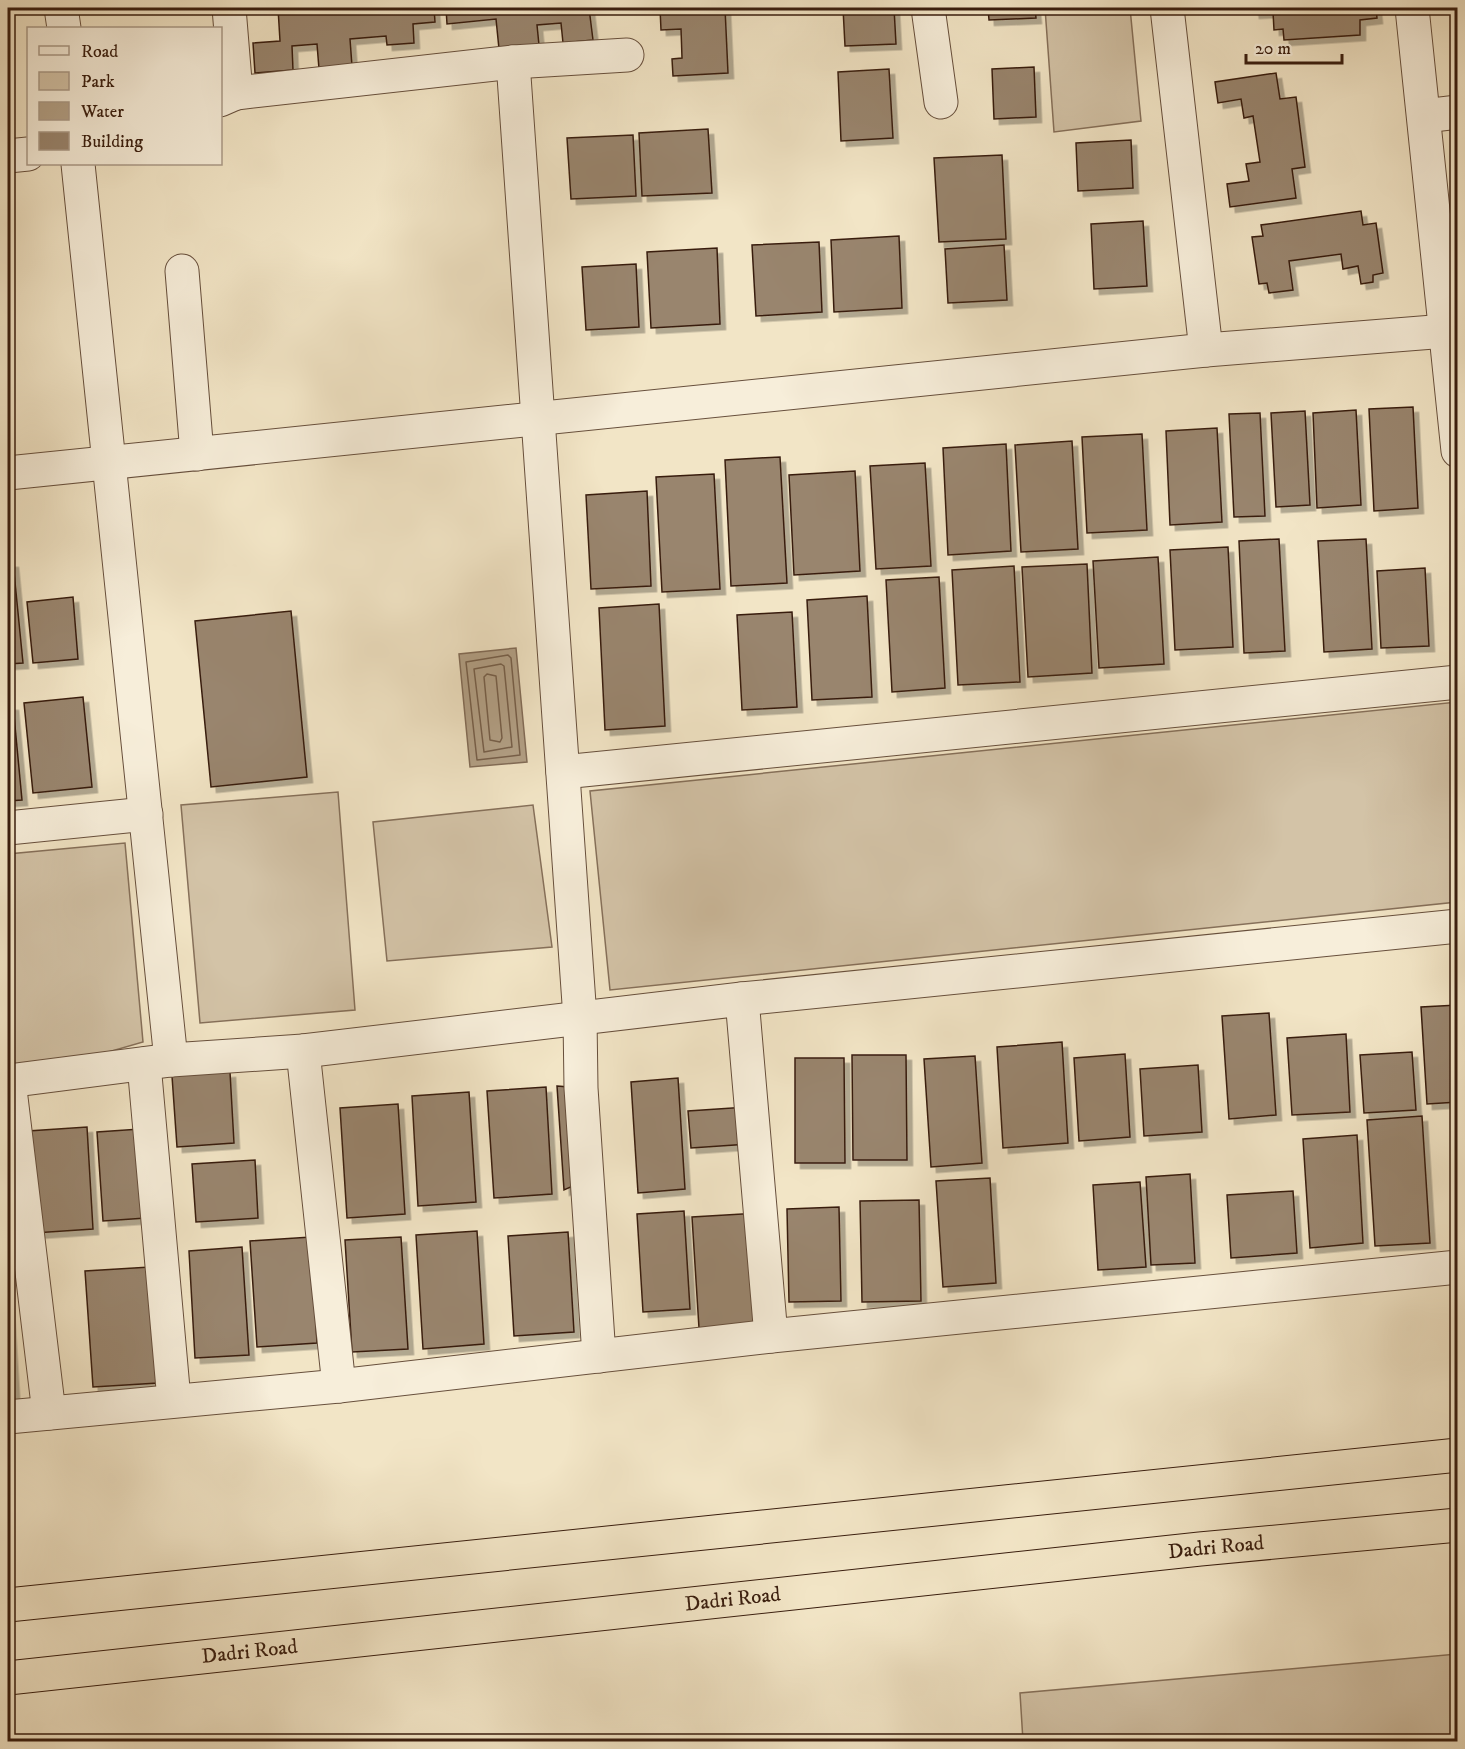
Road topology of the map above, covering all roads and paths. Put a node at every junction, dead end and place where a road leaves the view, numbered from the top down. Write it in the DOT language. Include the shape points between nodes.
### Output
graph roads {
  1 [pos="62,8"];
  2 [pos="229,8"];
  3 [pos="928,8"];
  4 [pos="1167,8"];
  5 [pos="1412,8"];
  6 [pos="64,27"];
  7 [pos="627,56"];
  8 [pos="513,62"];
  9 [pos="228,97"];
  10 [pos="940,102"];
  11 [pos="1458,112"];
  12 [pos="1424,116"];
  13 [pos="27,154"];
  14 [pos="8,156"];
  15 [pos="78,165"];
  16 [pos="182,271"];
  17 [pos="1446,331"];
  18 [pos="1206,350"];
  19 [pos="538,421"];
  20 [pos="1458,451"];
  21 [pos="197,454"];
  22 [pos="111,462"];
  23 [pos="8,473"];
  24 [pos="1458,682"];
  25 [pos="563,772"];
  26 [pos="146,814"];
  27 [pos="8,828"];
  28 [pos="1458,926"];
  29 [pos="742,999"];
  30 [pos="580,1018"];
  31 [pos="303,1052"];
  32 [pos="157,1062"];
  33 [pos="8,1081"];
  34 [pos="1458,1267"];
  35 [pos="771,1336"];
  36 [pos="599,1356"];
  37 [pos="339,1386"];
  38 [pos="174,1400"];
  39 [pos="49,1413"];
  40 [pos="8,1417"];
  41 [pos="1458,1455"];
  42 [pos="1458,1525"];
  43 [pos="8,1605"];
  44 [pos="8,1678"];
  1 -- 6 [label="street"];
  2 -- 9 [label="street"];
  3 -- 10 [label="street"];
  4 -- 18 [label="street"];
  5 -- 12 [label="street"];
  7 -- 8 [label="street"];
  8 -- 9 [label="street"];
  8 -- 19 [label="street"];
  11 -- 12 [label="street"];
  12 -- 17 [label="street"];
  13 -- 14 [label="street"];
  15 -- 22 [label="street"];
  16 -- 21 [label="street"];
  17 -- 18 [label="street"];
  17 -- 20 [label="street"];
  18 -- 19 [label="street"];
  19 -- 21 [label="street"];
  19 -- 25 [label="street"];
  21 -- 22 [label="street"];
  22 -- 23 [label="street"];
  22 -- 26 [label="street"];
  24 -- 25 [label="street"];
  25 -- 30 [label="street"];
  26 -- 27 [label="street"];
  26 -- 32 [label="street"];
  28 -- 29 [label="street"];
  29 -- 30 [label="street"];
  29 -- 35 [label="street"];
  30 -- 31 [label="street"];
  30 -- 36 [label="street"];
  31 -- 32 [label="street"];
  31 -- 37 [label="street"];
  32 -- 33 [label="street"];
  32 -- 38 [label="street"];
  33 -- 39 [label="street"];
  34 -- 35 [label="street"];
  35 -- 36 [label="street"];
  36 -- 37 [label="street"];
  37 -- 38 [label="street"];
  38 -- 39 [label="street"];
  39 -- 40 [label="street"];
  41 -- 43 [label="highway"];
  42 -- 44 [label="highway, Dadri Road" via="1200,1549"];
}
